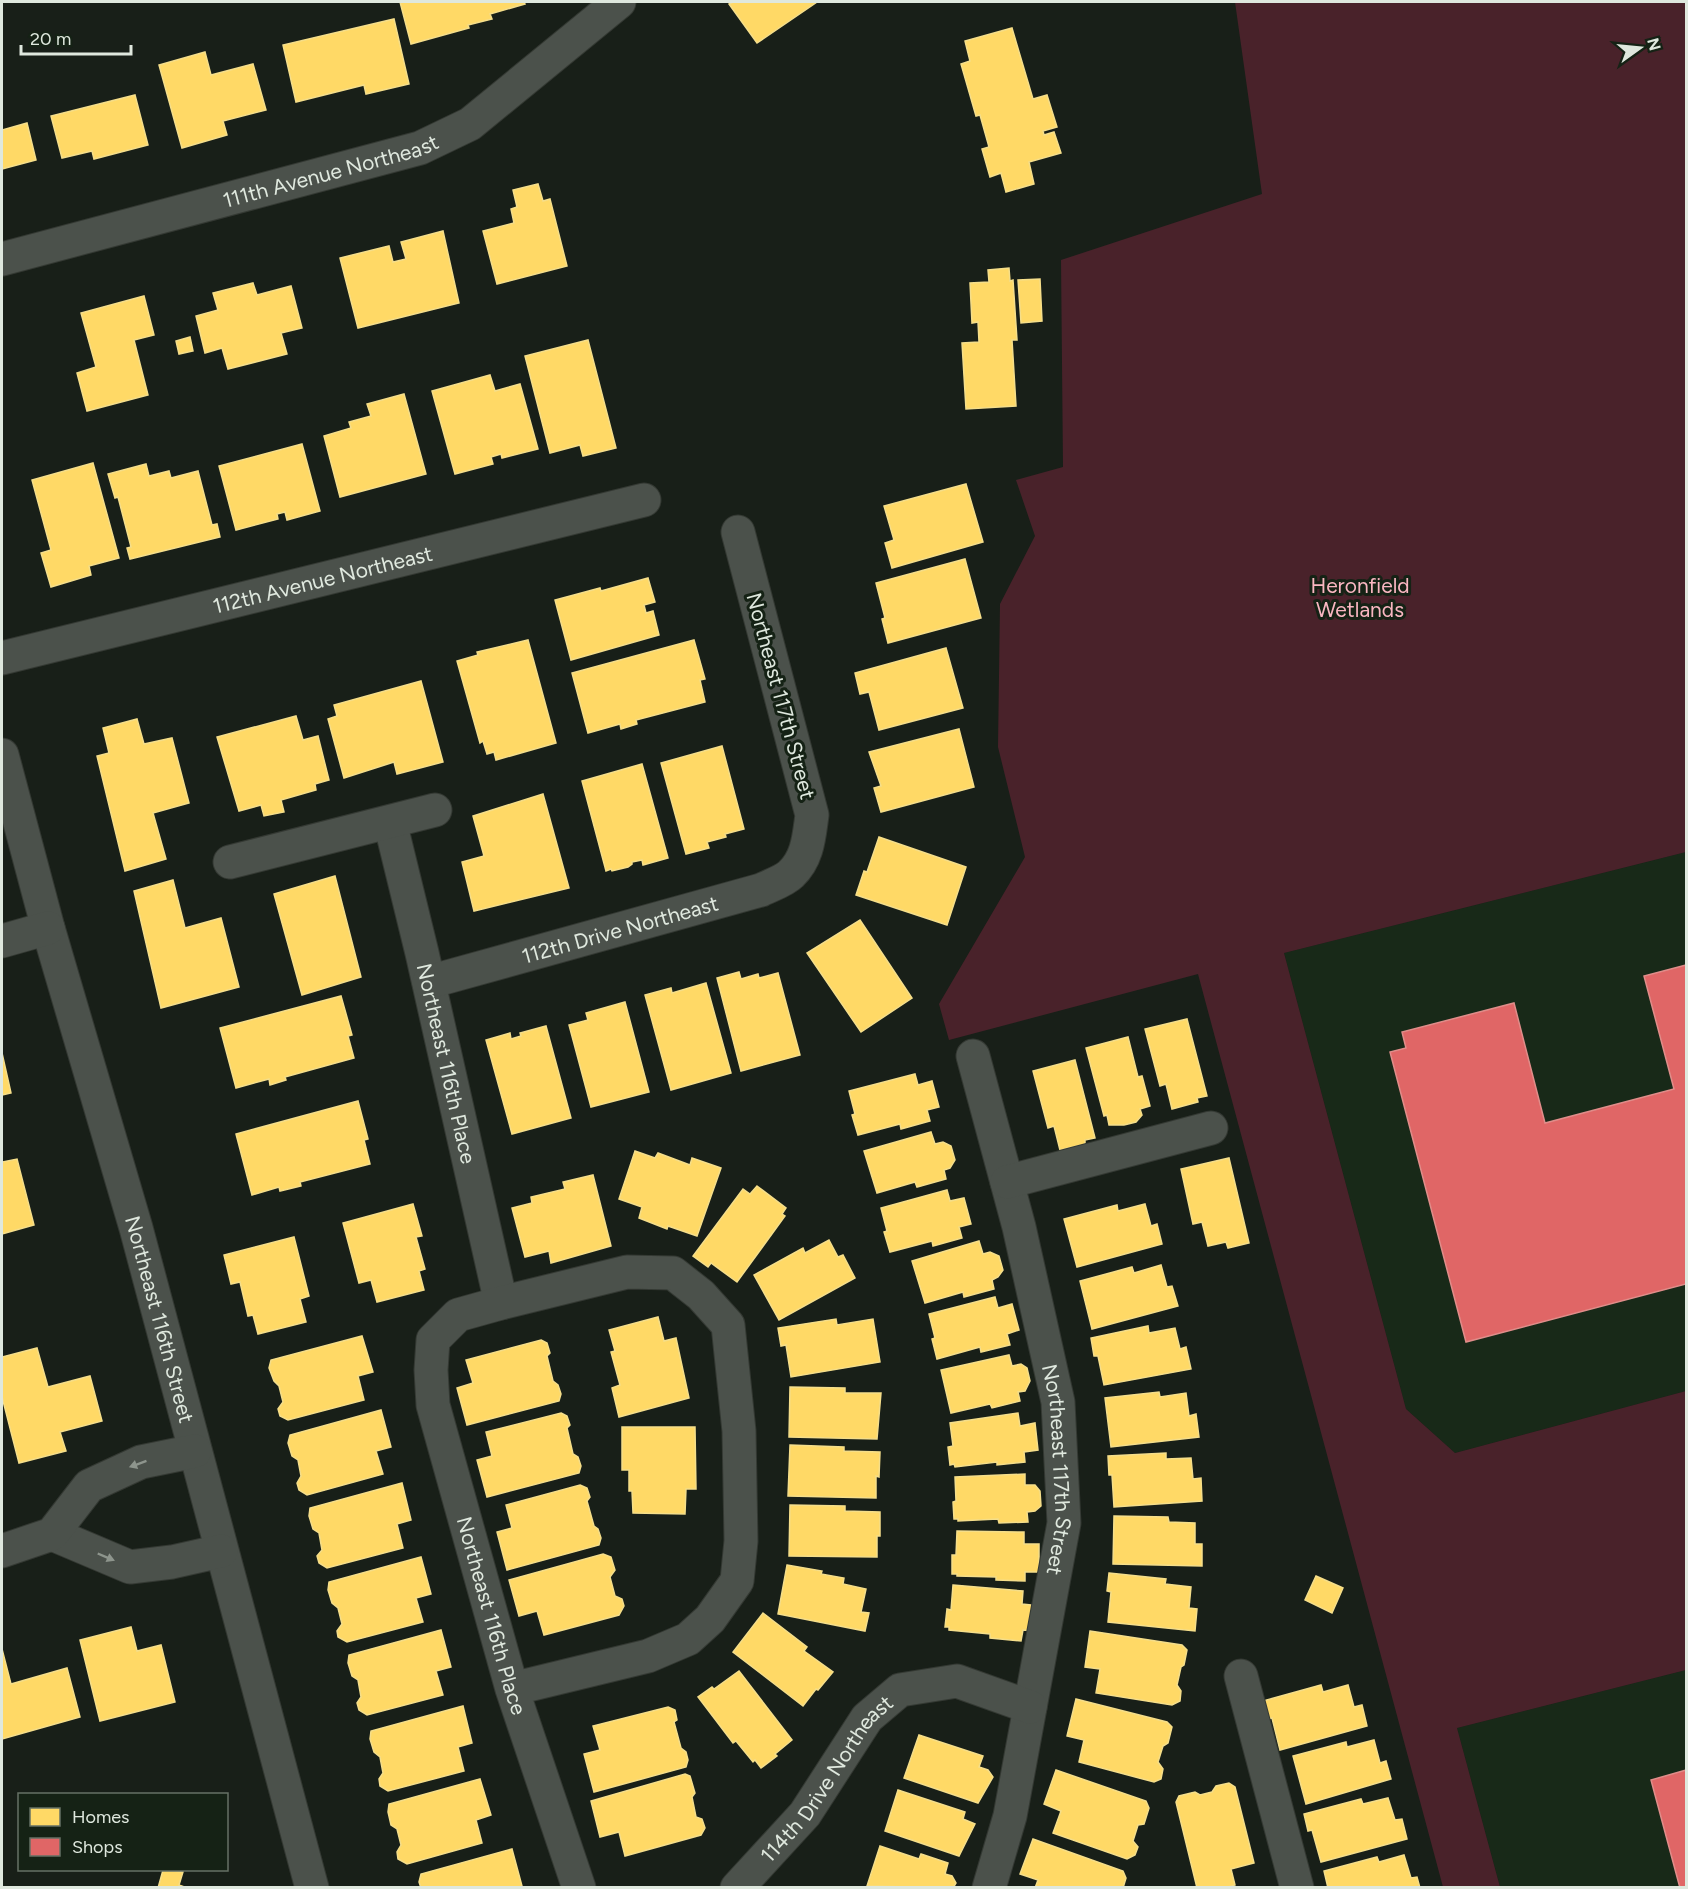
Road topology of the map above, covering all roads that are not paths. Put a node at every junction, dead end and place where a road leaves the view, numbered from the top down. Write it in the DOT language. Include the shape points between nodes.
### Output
graph roads {
  1 [pos="619,2"];
  2 [pos="2,258"];
  3 [pos="644,500"];
  4 [pos="738,532"];
  5 [pos="2,658"];
  6 [pos="2,755"];
  7 [pos="435,810"];
  8 [pos="390,822"];
  9 [pos="802,860"];
  10 [pos="230,862"];
  11 [pos="48,928"];
  12 [pos="2,941"];
  13 [pos="429,982"];
  14 [pos="973,1056"];
  15 [pos="1211,1128"];
  16 [pos="1007,1182"];
  17 [pos="501,1303"];
  18 [pos="195,1451"];
  19 [pos="52,1534"];
  20 [pos="2,1551"];
  21 [pos="221,1551"];
  22 [pos="1241,1676"];
  23 [pos="512,1689"];
  24 [pos="1030,1707"];
  25 [pos="312,1887"];
  26 [pos="579,1887"];
  27 [pos="737,1887"];
  28 [pos="989,1887"];
  29 [pos="1297,1887"];
  1 -- 2 [label="street, 111th Avenue Northeast" via="470,124 420,148"];
  3 -- 5 [label="street, 112th Avenue Northeast"];
  4 -- 9 [label="street, Northeast 117th Street" via="812,815"];
  6 -- 11 [label="street, Northeast 116th Street"];
  7 -- 8 [label="street"];
  8 -- 10 [label="street"];
  8 -- 13 [label="street, Northeast 116th Place"];
  9 -- 13 [label="street, 112th Drive Northeast" via="790,875 761,890"];
  11 -- 12 [label="street"];
  11 -- 18 [label="street, Northeast 116th Street" via="136,1228"];
  13 -- 17 [label="street, Northeast 116th Place"];
  14 -- 16 [label="street, Northeast 117th Street"];
  15 -- 16 [label="street"];
  16 -- 24 [label="street, Northeast 117th Street" via="1058,1402 1064,1523"];
  17 -- 23 [label="street, Northeast 116th Place" via="458,1315 433,1340 431,1370 433,1405"];
  17 -- 23 [label="street" via="627,1272 673,1272 728,1325 739,1431 741,1541 736,1581 710,1618 688,1639 648,1656"];
  18 -- 19 [label="street, one-way" via="141,1462 89,1486"];
  18 -- 21 [label="street, Northeast 116th Street"];
  19 -- 20 [label="street"];
  19 -- 21 [label="street, one-way" via="130,1567"];
  21 -- 25 [label="street, Northeast 116th Street"];
  22 -- 29 [label="street"];
  23 -- 26 [label="street, Northeast 116th Place"];
  24 -- 27 [label="street, 114th Drive Northeast" via="957,1681 900,1690 867,1718 805,1814"];
  24 -- 28 [label="street, Northeast 117th Street" via="1010,1816"];
}
